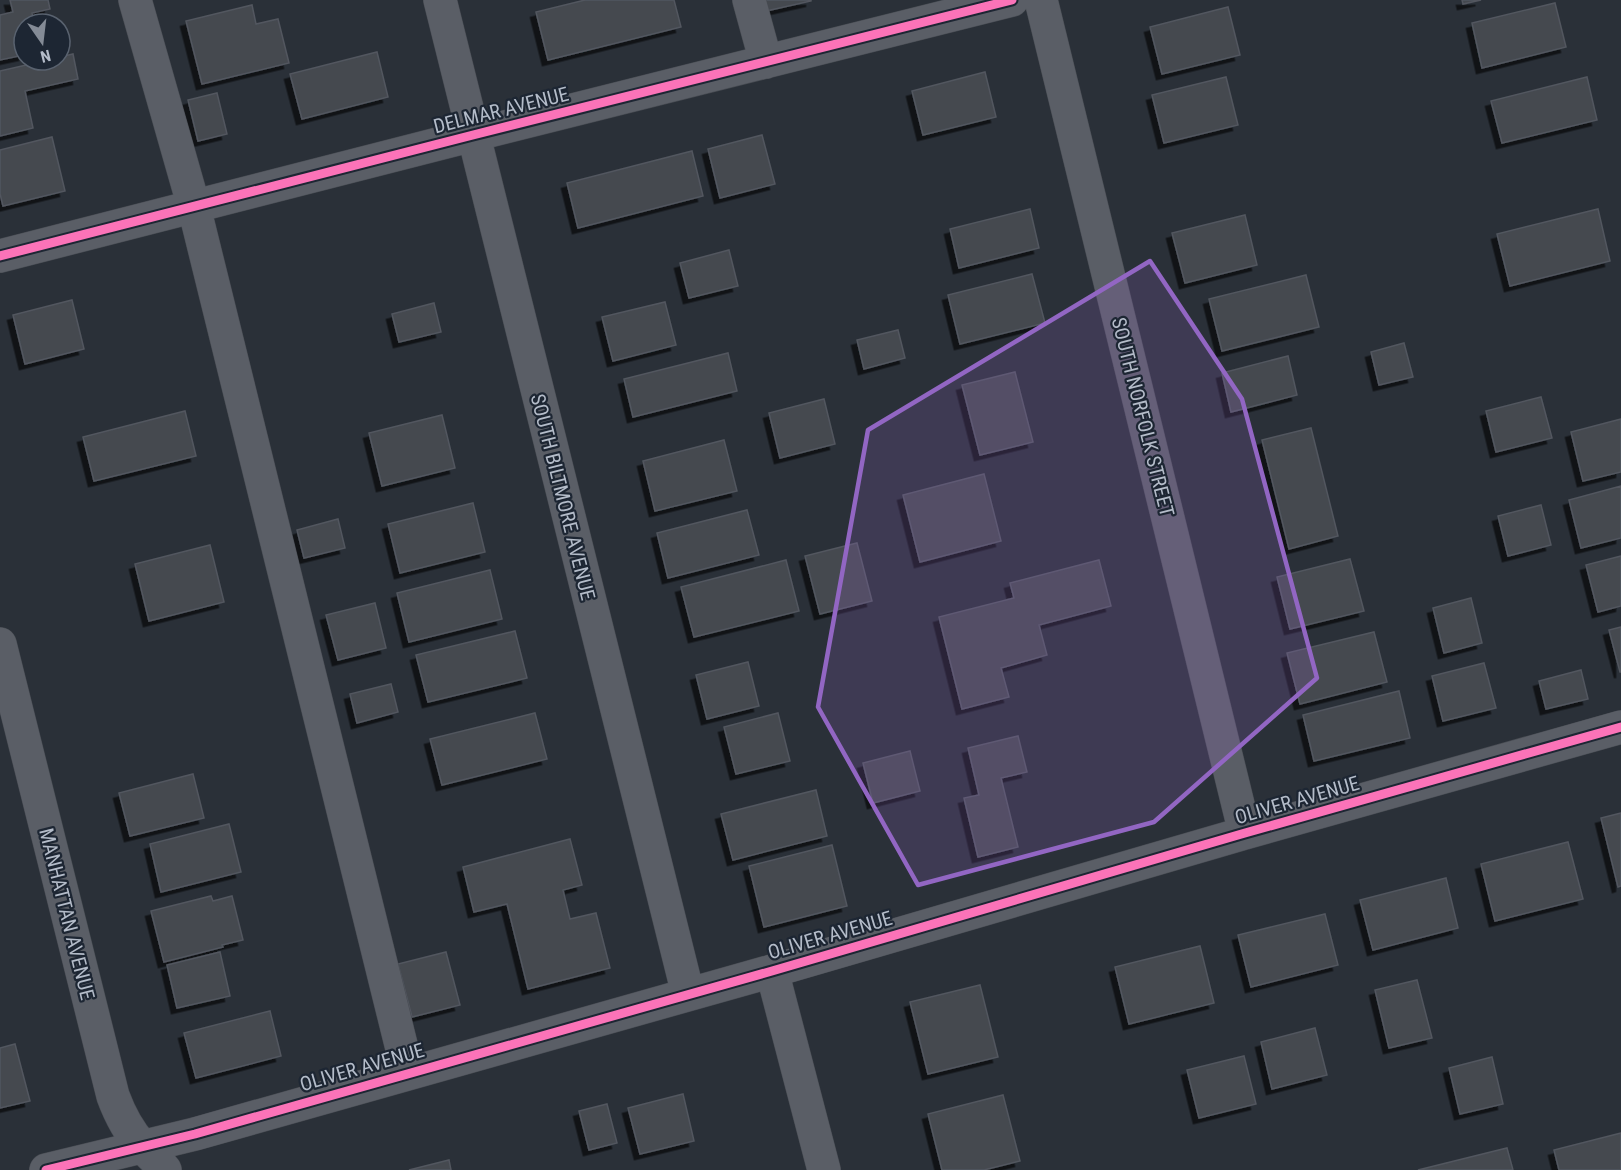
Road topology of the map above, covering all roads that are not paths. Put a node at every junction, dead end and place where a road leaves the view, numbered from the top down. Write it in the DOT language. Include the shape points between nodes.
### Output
graph roads {
  1 [pos="135,0"];
  2 [pos="440,0"];
  3 [pos="749,0"];
  4 [pos="1012,0"];
  5 [pos="1041,0"];
  6 [pos="766,62"];
  7 [pos="473,135"];
  8 [pos="194,207"];
  9 [pos="0,256"];
  10 [pos="0,644"];
  11 [pos="1621,727"];
  12 [pos="1245,833"];
  13 [pos="772,971"];
  14 [pos="688,994"];
  15 [pos="408,1073"];
  16 [pos="142,1146"];
  17 [pos="46,1170"];
  18 [pos="165,1170"];
  19 [pos="824,1170"];
  1 -- 8 [label="street"];
  2 -- 7 [label="street, SOUTH BILTMORE AVENUE"];
  3 -- 6 [label="street"];
  4 -- 6 [label="street, DELMAR AVENUE"];
  5 -- 12 [label="street, SOUTH NORFOLK STREET"];
  6 -- 7 [label="street, DELMAR AVENUE"];
  7 -- 8 [label="street, DELMAR AVENUE"];
  7 -- 14 [label="street, SOUTH BILTMORE AVENUE"];
  8 -- 9 [label="street, DELMAR AVENUE"];
  8 -- 15 [label="street"];
  10 -- 16 [label="street, MANHATTAN AVENUE" via="113,1096 126,1126"];
  11 -- 12 [label="street, OLIVER AVENUE"];
  12 -- 13 [label="street, OLIVER AVENUE"];
  13 -- 14 [label="street, OLIVER AVENUE"];
  13 -- 19 [label="street"];
  14 -- 15 [label="street, OLIVER AVENUE"];
  15 -- 16 [label="street, OLIVER AVENUE"];
  16 -- 17 [label="street, OLIVER AVENUE"];
  16 -- 18 [label="street, MANHATTAN AVENUE"];
}
